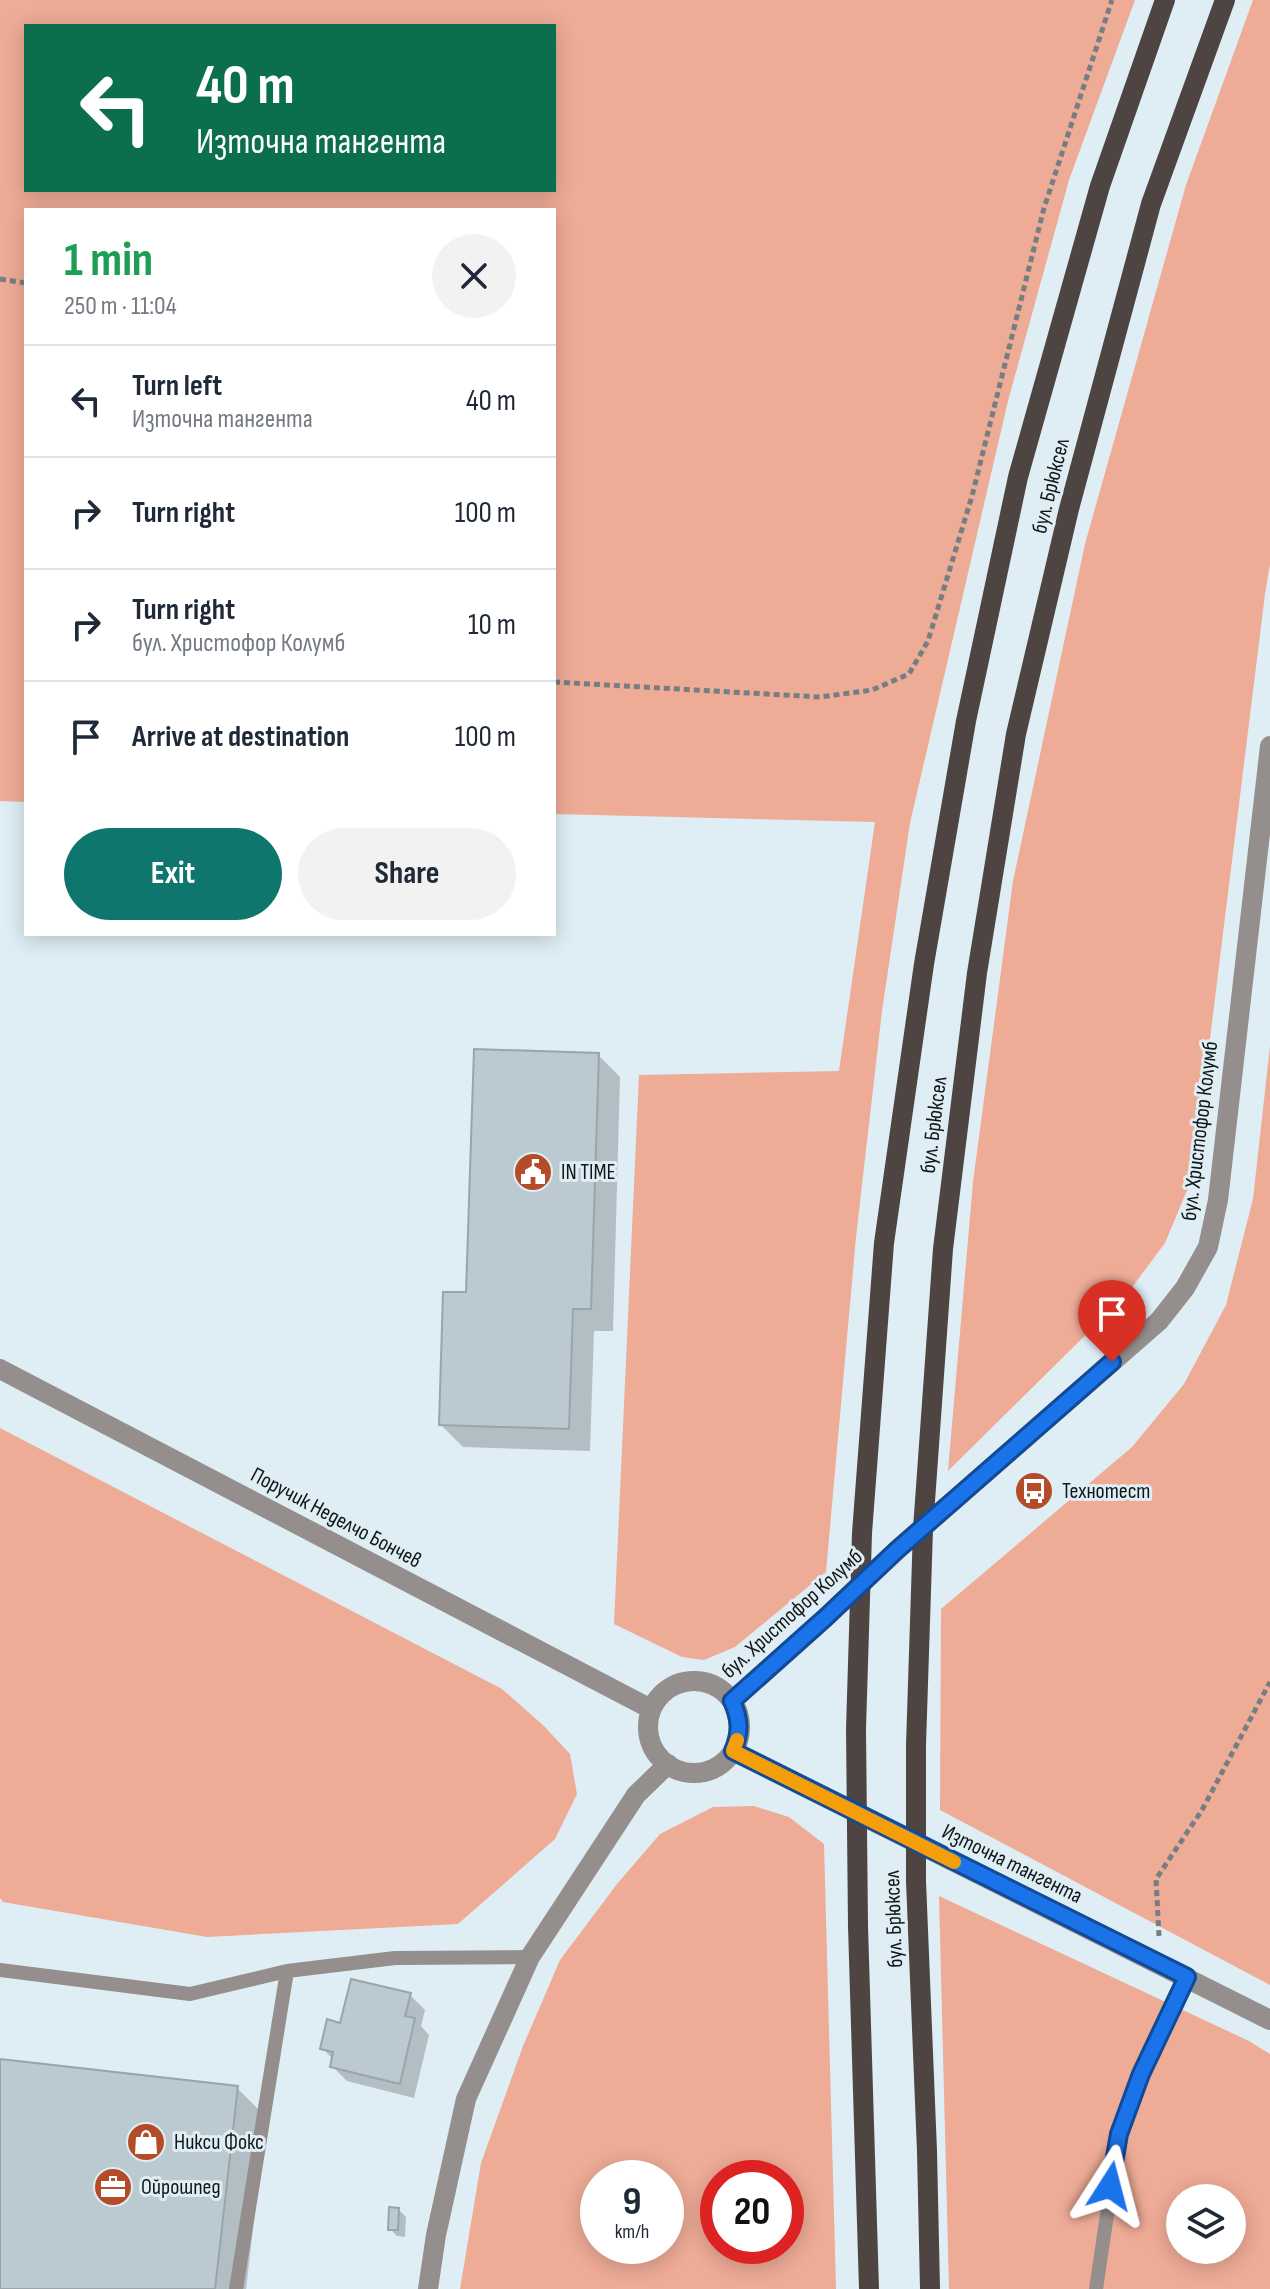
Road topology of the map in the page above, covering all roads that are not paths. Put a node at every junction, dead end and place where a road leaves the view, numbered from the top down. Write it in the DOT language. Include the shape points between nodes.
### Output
graph roads {
  1 [pos="1165,0"];
  2 [pos="1225,0"];
  3 [pos="1270,746"];
  4 [pos="0,1369"];
  5 [pos="732,1701"];
  6 [pos="651,1709"];
  7 [pos="733,1751"];
  8 [pos="668,1764"];
  9 [pos="530,1957"];
  10 [pos="0,1970"];
  11 [pos="287,1971"];
  12 [pos="1187,1977"];
  13 [pos="1270,2020"];
  14 [pos="236,2289"];
  15 [pos="428,2289"];
  16 [pos="869,2289"];
  17 [pos="930,2289"];
  18 [pos="1096,2289"];
  1 -- 16 [label="main road, бул. Брюксел, bridge" via="1100,186 1018,477 966,721 884,1243 862,1533 856,1729"];
  2 -- 17 [label="main road, бул. Брюксел, bridge" via="1151,204 1069,509 1016,734 977,973 943,1249 923,1545 916,1881"];
  3 -- 5 [label="street, бул. Христофор Колумб" via="1218,1200 1208,1247 1185,1288 1159,1321"];
  4 -- 6 [label="street, Поручик Неделчо Бончев"];
  5 -- 6 [label="street" via="710,1684 694,1681 665,1692"];
  5 -- 7 [label="street" via="739,1720"];
  6 -- 8 [label="street" via="648,1734 653,1750"];
  7 -- 8 [label="street" via="709,1771 693,1773"];
  7 -- 12 [label="street, Източна тангента"];
  8 -- 9 [label="street" via="636,1795"];
  9 -- 11 [label="lane" via="395,1958"];
  9 -- 15 [label="street" via="466,2099"];
  10 -- 11 [label="lane" via="190,1994"];
  11 -- 14 [label="lane"];
  12 -- 13 [label="street, Източна тангента"];
  12 -- 18 [label="lane" via="1119,2134"];
}
